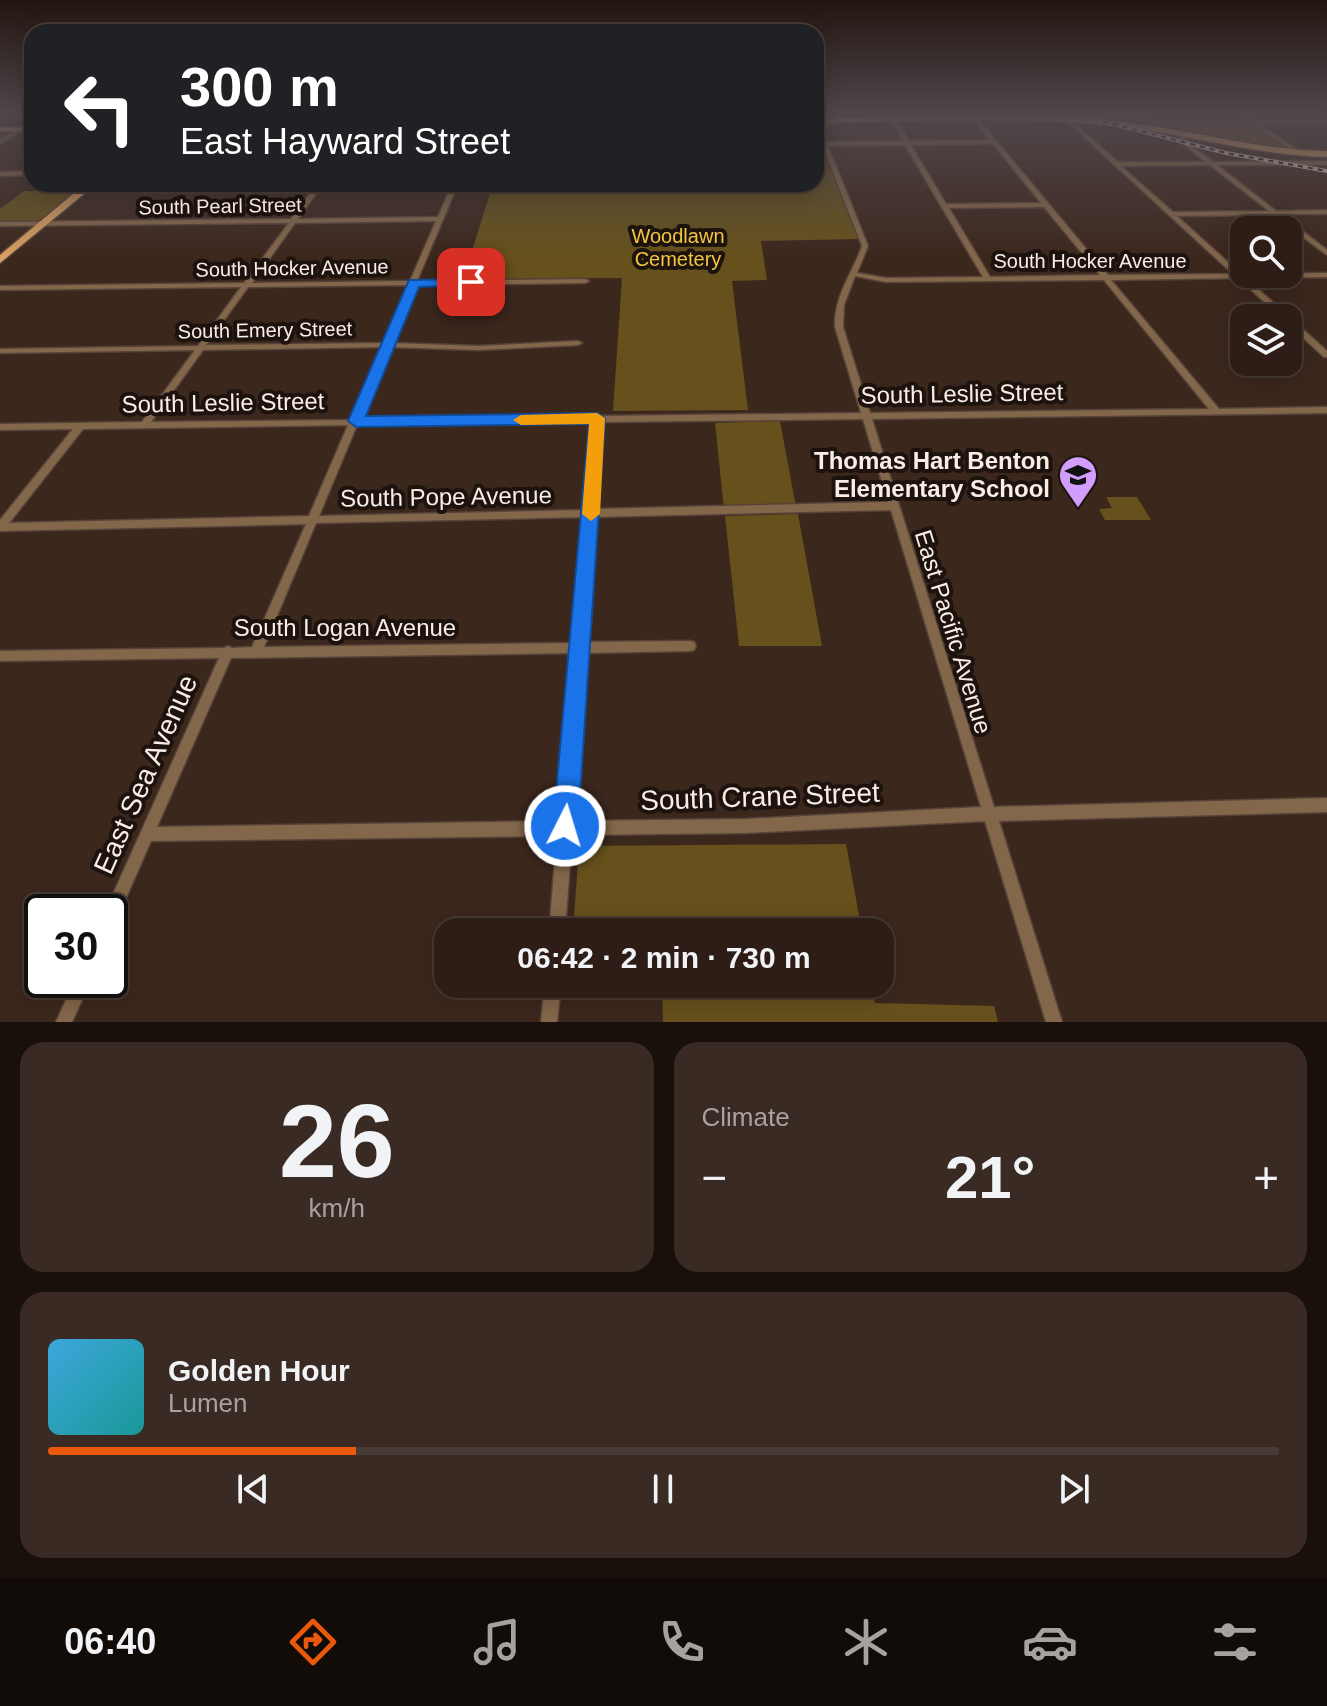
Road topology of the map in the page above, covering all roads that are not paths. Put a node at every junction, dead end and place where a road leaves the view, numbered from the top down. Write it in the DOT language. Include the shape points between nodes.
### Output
graph roads {
  1 [pos="832,162"];
  2 [pos="918,162"];
  3 [pos="1011,162"];
  4 [pos="1114,162"];
  5 [pos="1210,162"];
  6 [pos="1314,163"];
  7 [pos="1327,163"];
  8 [pos="1117,164"];
  9 [pos="1213,164"];
  10 [pos="1327,172"];
  11 [pos="24,173"];
  12 [pos="0,174"];
  13 [pos="82,192"];
  14 [pos="314,192"];
  15 [pos="452,192"];
  16 [pos="1046,205"];
  17 [pos="945,206"];
  18 [pos="1327,212"];
  19 [pos="1276,213"];
  20 [pos="1170,214"];
  21 [pos="440,219"];
  22 [pos="294,221"];
  23 [pos="0,224"];
  24 [pos="44,224"];
  25 [pos="1327,253"];
  26 [pos="0,260"];
  27 [pos="1230,268"];
  28 [pos="854,274"];
  29 [pos="1302,275"];
  30 [pos="1327,275"];
  31 [pos="1230,276"];
  32 [pos="1107,277"];
  33 [pos="987,278"];
  34 [pos="585,281"];
  35 [pos="414,283"];
  36 [pos="249,285"];
  37 [pos="0,288"];
  38 [pos="1252,288"];
  39 [pos="1270,304"];
  40 [pos="1302,332"];
  41 [pos="578,343"];
  42 [pos="388,345"];
  43 [pos="203,347"];
  44 [pos="0,351"];
  45 [pos="1327,355"];
  46 [pos="1327,410"];
  47 [pos="1216,411"];
  48 [pos="866,415"];
  49 [pos="597,418"];
  50 [pos="356,421"];
  51 [pos="145,424"];
  52 [pos="81,425"];
  53 [pos="0,427"];
  54 [pos="893,506"];
  55 [pos="591,514"];
  56 [pos="313,520"];
  57 [pos="0,527"];
  58 [pos="690,646"];
  59 [pos="580,649"];
  60 [pos="257,650"];
  61 [pos="228,651"];
  62 [pos="1,656"];
  63 [pos="1327,805"];
  64 [pos="988,814"];
  65 [pos="565,826"];
  66 [pos="147,834"];
  67 [pos="121,894"];
  68 [pos="558,918"];
  69 [pos="75,998"];
  70 [pos="552,998"];
  71 [pos="64,1022"];
  72 [pos="549,1022"];
  73 [pos="1054,1022"];
  1 -- 28 [label="street, East Pacific Avenue" via="864,237"];
  2 -- 17 [label="street"];
  3 -- 16 [label="street"];
  4 -- 8 [label="street"];
  5 -- 9 [label="street"];
  6 -- 7 [label="street"];
  6 -- 9 [label="street"];
  6 -- 10 [label="street"];
  8 -- 9 [label="street"];
  8 -- 20 [label="street"];
  9 -- 19 [label="street"];
  11 -- 12 [label="street"];
  13 -- 24 [label="main road"];
  14 -- 22 [label="street"];
  15 -- 21 [label="street"];
  16 -- 17 [label="street"];
  16 -- 32 [label="street"];
  17 -- 33 [label="street"];
  18 -- 19 [label="street"];
  19 -- 20 [label="street"];
  19 -- 25 [label="street"];
  20 -- 27 [label="street"];
  21 -- 22 [label="street, South Pearl Street"];
  21 -- 35 [label="street"];
  22 -- 24 [label="street, South Pearl Street"];
  22 -- 36 [label="street"];
  23 -- 24 [label="street, South Pearl Street"];
  24 -- 26 [label="main road"];
  28 -- 33 [label="street, South Hocker Avenue" via="886,280"];
  28 -- 48 [label="street, East Pacific Avenue" via="842,292 837,314"];
  29 -- 30 [label="street, South Hocker Avenue"];
  31 -- 32 [label="street, South Hocker Avenue"];
  32 -- 33 [label="street, South Hocker Avenue"];
  32 -- 47 [label="street"];
  34 -- 35 [label="street, South Hocker Avenue"];
  35 -- 36 [label="street, South Hocker Avenue"];
  35 -- 42 [label="street"];
  36 -- 37 [label="street, South Hocker Avenue"];
  36 -- 43 [label="street"];
  38 -- 39 [label="street"];
  40 -- 45 [label="street"];
  41 -- 42 [label="street, South Emery Street"];
  42 -- 43 [label="street, South Emery Street"];
  42 -- 50 [label="street"];
  43 -- 44 [label="street, South Emery Street"];
  43 -- 51 [label="street"];
  46 -- 47 [label="street, South Leslie Street"];
  47 -- 48 [label="street, South Leslie Street"];
  48 -- 49 [label="street, South Leslie Street"];
  48 -- 54 [label="street, East Pacific Avenue"];
  49 -- 50 [label="street, South Leslie Street"];
  49 -- 55 [label="street"];
  50 -- 51 [label="street, South Leslie Street"];
  50 -- 56 [label="street"];
  51 -- 52 [label="street, South Leslie Street"];
  52 -- 53 [label="street, South Leslie Street"];
  52 -- 57 [label="street"];
  54 -- 55 [label="street, South Pope Avenue"];
  54 -- 64 [label="street, East Pacific Avenue"];
  55 -- 56 [label="street, South Pope Avenue"];
  55 -- 59 [label="street"];
  56 -- 57 [label="street, South Pope Avenue"];
  56 -- 60 [label="street"];
  58 -- 59 [label="street, South Logan Avenue"];
  59 -- 60 [label="street, South Logan Avenue"];
  59 -- 65 [label="street"];
  60 -- 61 [label="street, South Logan Avenue"];
  61 -- 62 [label="street, South Logan Avenue"];
  61 -- 66 [label="street, East Sea Avenue"];
  63 -- 64 [label="street, South Crane Street"];
  64 -- 65 [label="street, South Crane Street" via="746,826"];
  64 -- 73 [label="street, East Pacific Avenue"];
  65 -- 66 [label="street, South Crane Street"];
  65 -- 68 [label="street"];
  66 -- 67 [label="street, East Sea Avenue"];
  69 -- 71 [label="street"];
  70 -- 72 [label="street"];
}
